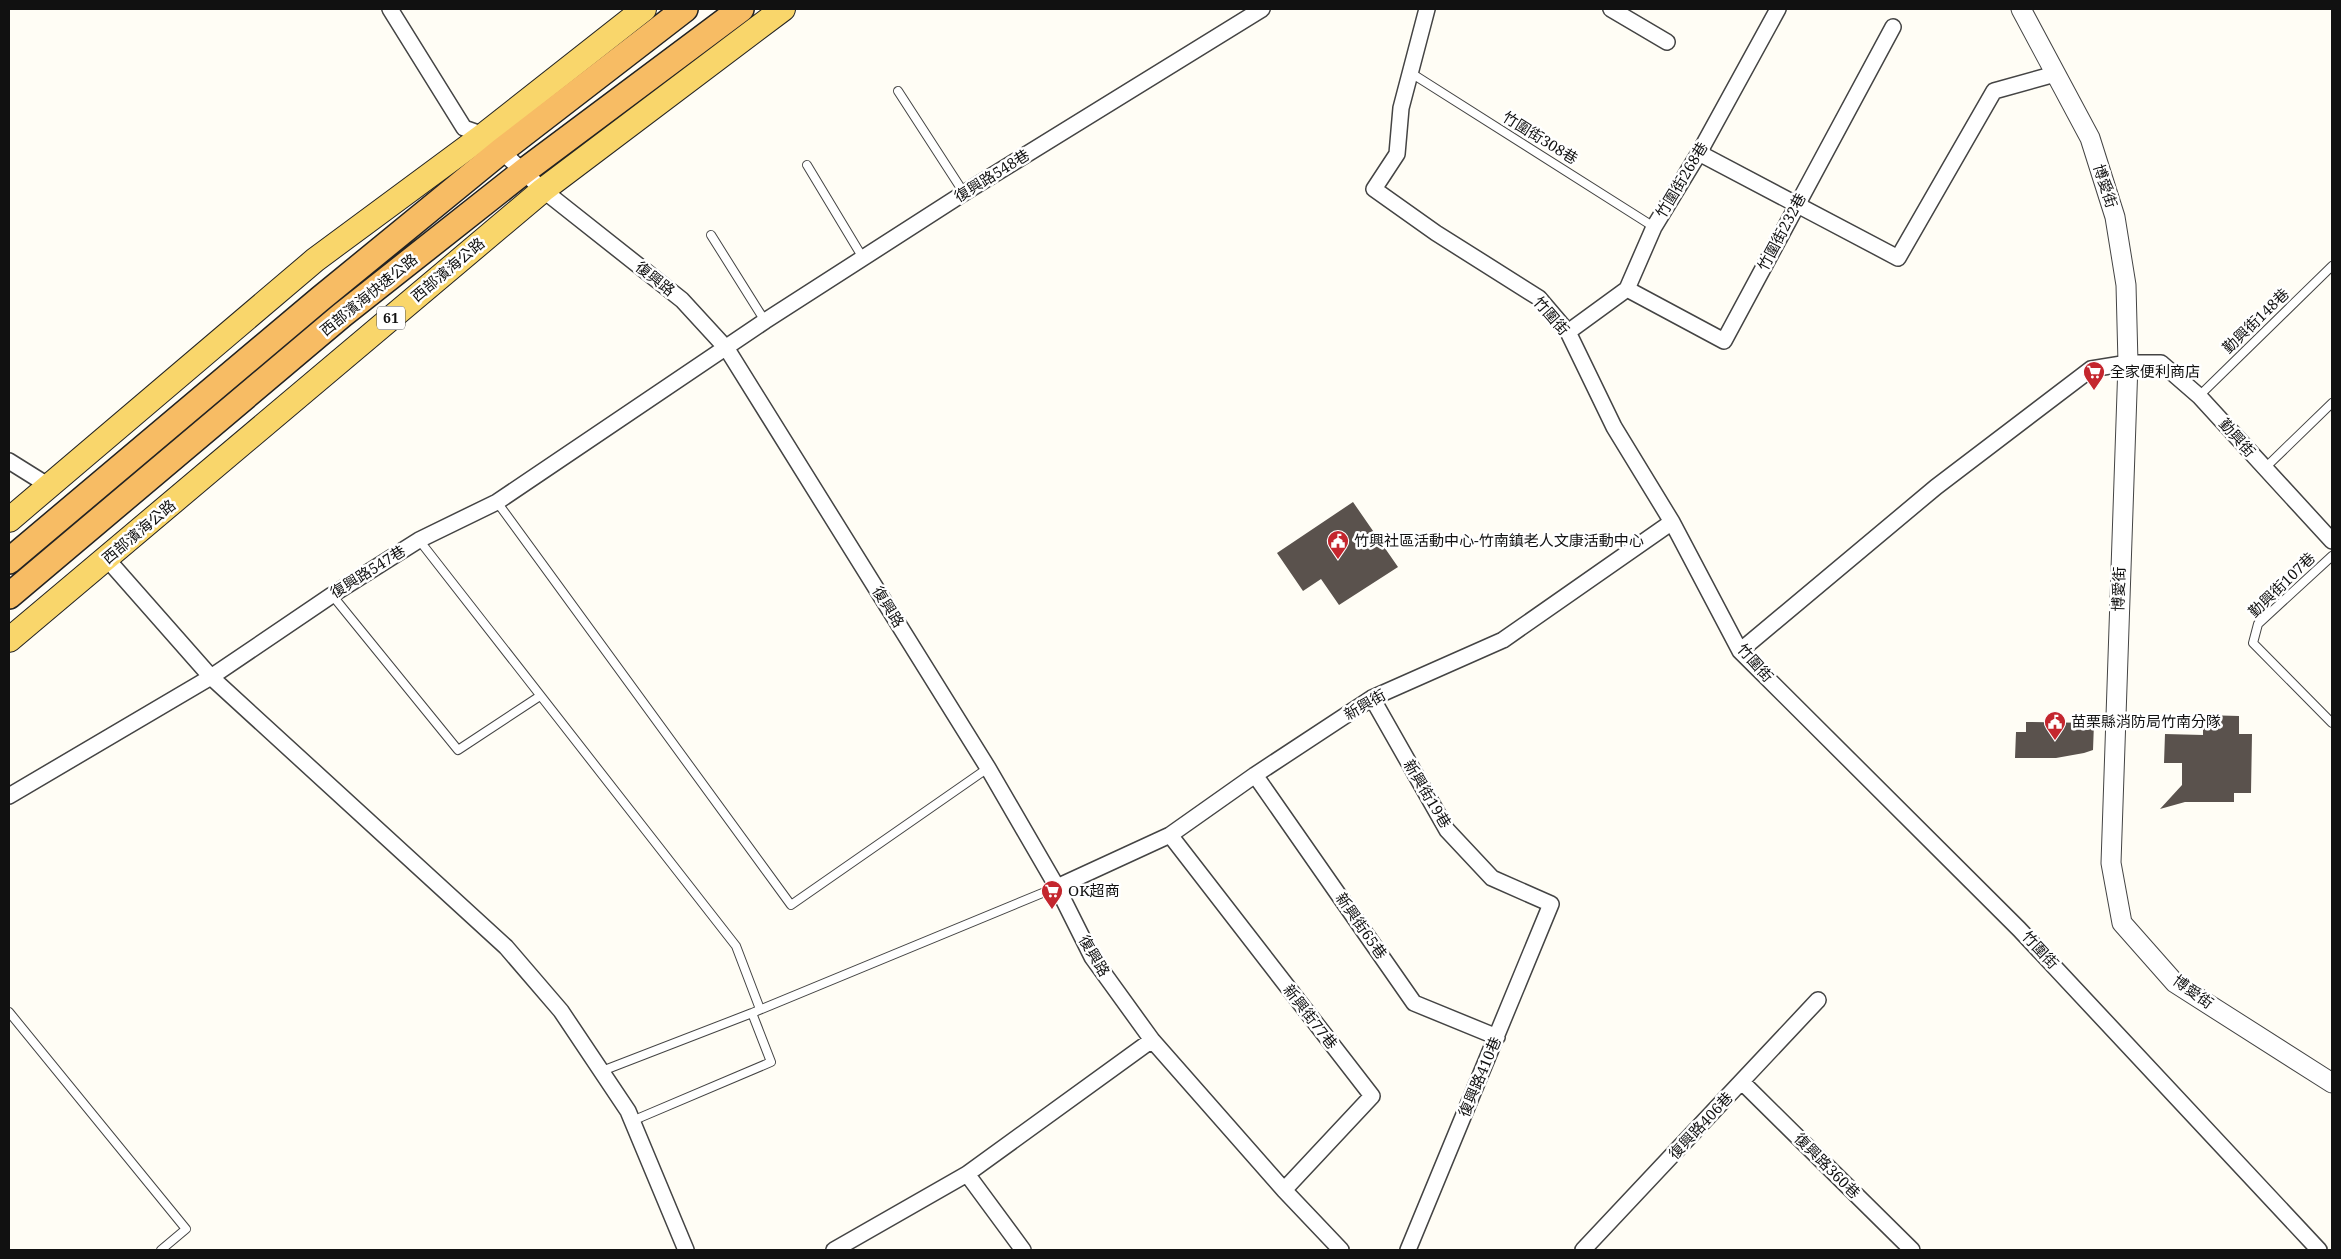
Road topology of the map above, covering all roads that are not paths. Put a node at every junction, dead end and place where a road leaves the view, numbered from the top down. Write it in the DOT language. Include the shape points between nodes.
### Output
graph roads {
  1 [pos="390,9"];
  2 [pos="644,9"];
  3 [pos="685,9"];
  4 [pos="741,9"];
  5 [pos="783,9"];
  6 [pos="1262,9"];
  7 [pos="1427,9"];
  8 [pos="1611,9"];
  9 [pos="1778,9"];
  10 [pos="2021,9"];
  11 [pos="1893,27"];
  12 [pos="1667,42"];
  13 [pos="1411,73"];
  14 [pos="2054,74"];
  15 [pos="898,91"];
  16 [pos="492,143"];
  17 [pos="1699,153"];
  18 [pos="807,165"];
  19 [pos="523,172"];
  20 [pos="543,190"];
  21 [pos="964,193"];
  22 [pos="1796,205"];
  23 [pos="1654,227"];
  24 [pos="711,235"];
  25 [pos="863,258"];
  26 [pos="2332,266"];
  27 [pos="1628,289"];
  28 [pos="765,321"];
  29 [pos="1568,332"];
  30 [pos="727,348"];
  31 [pos="2128,364"];
  32 [pos="2199,396"];
  33 [pos="2332,403"];
  34 [pos="9,461"];
  35 [pos="2265,468"];
  36 [pos="49,486"];
  37 [pos="497,502"];
  38 [pos="9,520"];
  39 [pos="1672,522"];
  40 [pos="419,540"];
  41 [pos="2332,542"];
  42 [pos="2332,556"];
  43 [pos="108,559"];
  44 [pos="9,561"];
  45 [pos="332,595"];
  46 [pos="9,596"];
  47 [pos="9,640"];
  48 [pos="1740,651"];
  49 [pos="211,676"];
  50 [pos="540,696"];
  51 [pos="1372,698"];
  52 [pos="2332,723"];
  53 [pos="988,768"];
  54 [pos="1255,775"];
  55 [pos="9,796"];
  56 [pos="1170,835"];
  57 [pos="1057,887"];
  58 [pos="1550,904"];
  59 [pos="1818,1000"];
  60 [pos="760,1009"];
  61 [pos="9,1012"];
  62 [pos="752,1013"];
  63 [pos="1497,1037"];
  64 [pos="1152,1040"];
  65 [pos="602,1071"];
  66 [pos="1742,1082"];
  67 [pos="2332,1083"];
  68 [pos="632,1121"];
  69 [pos="967,1174"];
  70 [pos="1284,1190"];
  71 [pos="161,1250"];
  72 [pos="686,1250"];
  73 [pos="834,1250"];
  74 [pos="1023,1250"];
  75 [pos="1341,1250"];
  76 [pos="1408,1250"];
  77 [pos="1583,1250"];
  78 [pos="1912,1250"];
  79 [pos="2319,1250"];
  1 -- 16 [label="street, 復興路" via="464,128"];
  2 -- 16 [label="main road"];
  3 -- 16 [label="highway, 西部濱海快速公路"];
  4 -- 19 [label="highway, 西部濱海快速公路 / 61"];
  5 -- 20 [label="main road, 西部濱海公路 / 61"];
  6 -- 21 [label="street, 復興路548巷"];
  7 -- 13 [label="street, 竹圍街"];
  8 -- 12 [label="street"];
  9 -- 17 [label="street, 竹圍街268巷"];
  10 -- 14 [label="street, 博愛街"];
  11 -- 22 [label="street, 竹圍街232巷"];
  13 -- 23 [label="lane, 竹圍街308巷"];
  13 -- 29 [label="street, 竹圍街" via="1400,108 1397,154 1374,189 1436,233 1539,298"];
  14 -- 22 [label="street" via="1994,91 1898,258"];
  14 -- 31 [label="street, 博愛街" via="2090,138 2115,217 2126,285"];
  15 -- 21 [label="lane"];
  16 -- 19 [label="street, 復興路"];
  16 -- 36 [label="main road" via="315,260"];
  16 -- 44 [label="highway, 西部濱海快速公路" via="320,299"];
  17 -- 22 [label="street"];
  17 -- 23 [label="street, 竹圍街268巷"];
  18 -- 25 [label="lane"];
  19 -- 20 [label="street, 復興路"];
  19 -- 46 [label="highway, 西部濱海快速公路 / 61" via="342,315"];
  20 -- 30 [label="street, 復興路" via="682,300"];
  20 -- 43 [label="main road, 西部濱海公路 / 61"];
  21 -- 25 [label="street, 復興路548巷"];
  22 -- 27 [label="street, 竹圍街232巷" via="1724,341"];
  23 -- 27 [label="street, 竹圍街268巷"];
  24 -- 28 [label="lane"];
  25 -- 28 [label="street, 復興路548巷"];
  26 -- 32 [label="lane, 勤興街148巷"];
  27 -- 29 [label="street"];
  28 -- 30 [label="street, 復興路548巷"];
  29 -- 39 [label="street, 竹圍街" via="1614,427"];
  30 -- 37 [label="street, 復興路547巷"];
  30 -- 53 [label="street, 復興路"];
  31 -- 32 [label="street, 勤興街" via="2161,363"];
  31 -- 48 [label="street, 勤興街" via="2091,369 1936,486"];
  31 -- 67 [label="street, 博愛街" via="2111,863 2122,923 2175,983"];
  32 -- 35 [label="street, 勤興街"];
  33 -- 35 [label="lane"];
  34 -- 36 [label="street"];
  35 -- 41 [label="street, 勤興街"];
  36 -- 38 [label="main road"];
  37 -- 40 [label="street, 復興路547巷"];
  37 -- 53 [label="lane" via="791,905"];
  39 -- 48 [label="street, 竹圍街"];
  39 -- 51 [label="street, 新興街" via="1503,640"];
  40 -- 45 [label="street, 復興路547巷"];
  40 -- 50 [label="lane"];
  42 -- 52 [label="lane, 勤興街107巷" via="2258,624 2253,643"];
  43 -- 47 [label="main road, 西部濱海公路 / 61"];
  43 -- 49 [label="street"];
  45 -- 49 [label="street, 復興路547巷"];
  45 -- 50 [label="lane" via="458,750"];
  48 -- 79 [label="street, 竹圍街" via="2019,929"];
  49 -- 55 [label="street, 復興路547巷"];
  49 -- 65 [label="street" via="506,947 560,1011"];
  50 -- 60 [label="lane" via="736,946"];
  51 -- 54 [label="street, 新興街"];
  51 -- 58 [label="street, 新興街19巷" via="1447,830 1492,878"];
  53 -- 57 [label="street, 復興路"];
  54 -- 56 [label="street, 新興街"];
  54 -- 63 [label="street, 新興街65巷" via="1414,1003"];
  56 -- 57 [label="street, 新興街"];
  56 -- 70 [label="street, 新興街77巷" via="1372,1096"];
  57 -- 60 [label="lane"];
  57 -- 64 [label="street, 復興路" via="1092,957"];
  58 -- 63 [label="street, 復興路410巷"];
  59 -- 66 [label="street, 復興路406巷"];
  60 -- 62 [label="lane"];
  61 -- 71 [label="lane" via="186,1229"];
  62 -- 65 [label="lane"];
  62 -- 68 [label="lane" via="771,1062"];
  63 -- 76 [label="street, 復興路410巷"];
  64 -- 69 [label="street"];
  64 -- 70 [label="street, 復興路"];
  65 -- 68 [label="street"];
  66 -- 77 [label="street, 復興路406巷"];
  66 -- 78 [label="street, 復興路360巷"];
  68 -- 72 [label="street"];
  69 -- 73 [label="street"];
  69 -- 74 [label="street"];
  70 -- 75 [label="street, 復興路"];
}
